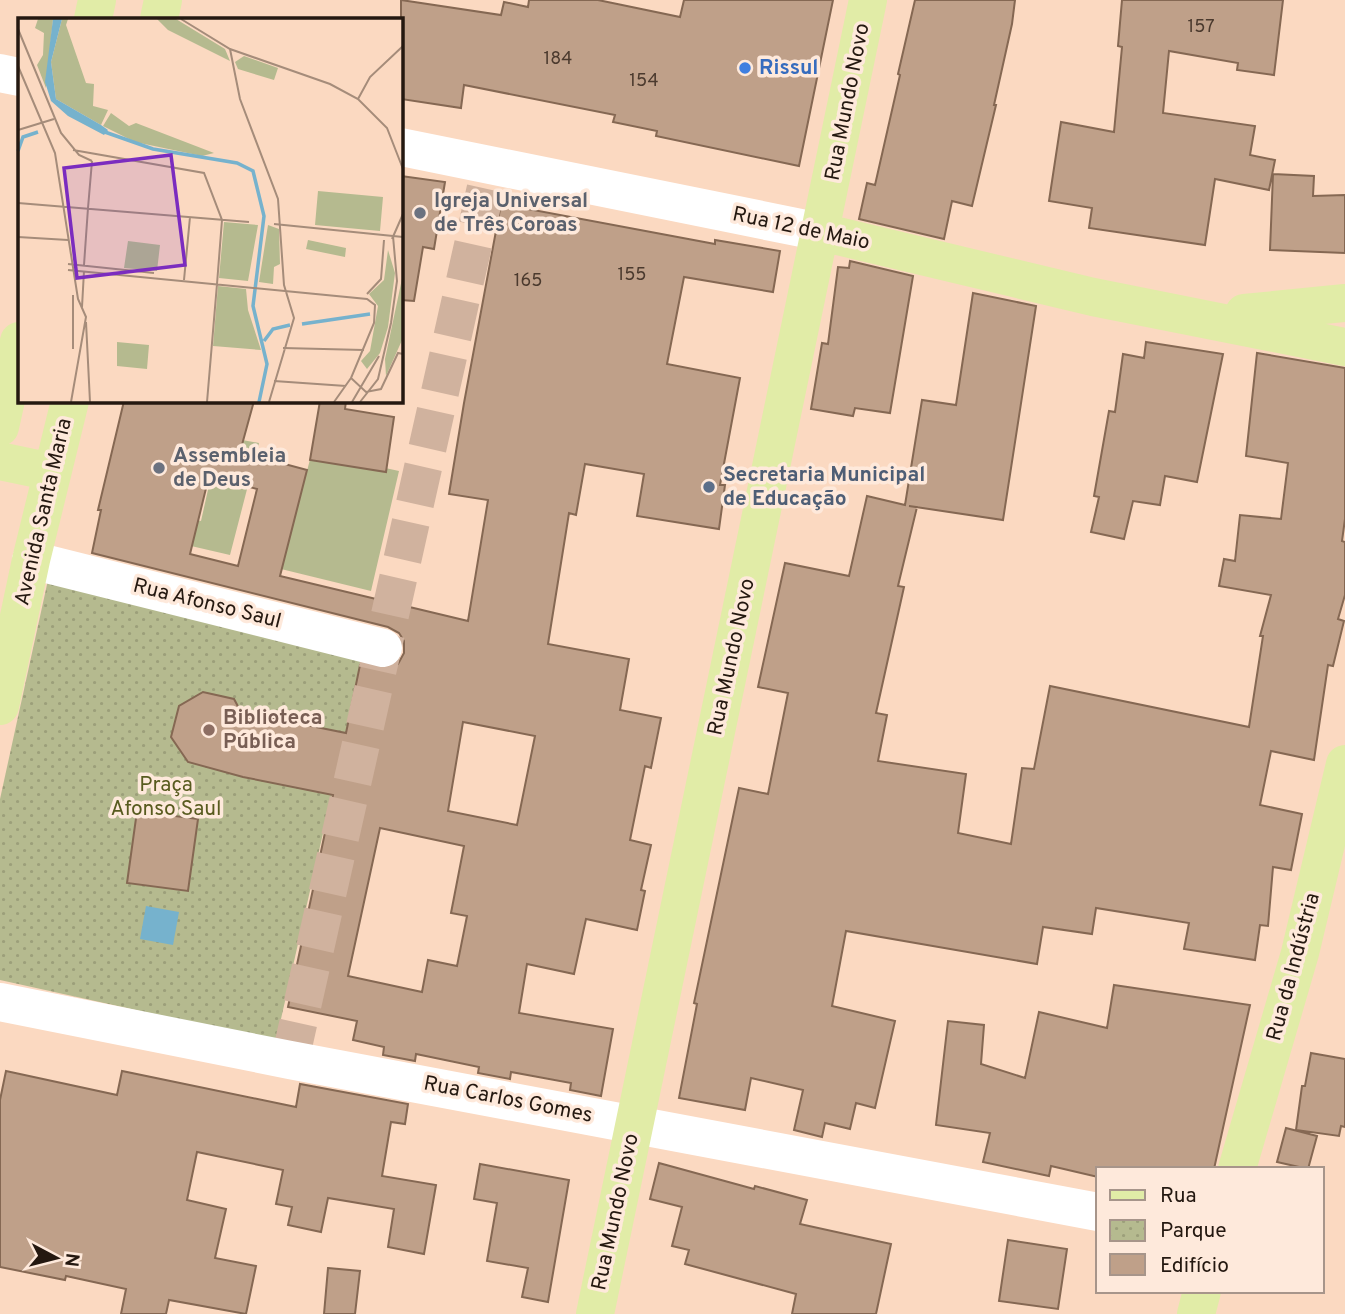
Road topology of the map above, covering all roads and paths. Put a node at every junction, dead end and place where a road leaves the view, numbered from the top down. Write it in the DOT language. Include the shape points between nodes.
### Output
graph roads {
  1 [pos="97,0"];
  2 [pos="163,0"];
  3 [pos="868,0"];
  4 [pos="93,18"];
  5 [pos="159,18"];
  6 [pos="0,73"];
  7 [pos="18,77"];
  8 [pos="402,146"];
  9 [pos="821,232"];
  10 [pos="1345,303"];
  11 [pos="1200,317"];
  12 [pos="18,346"];
  13 [pos="1345,347"];
  14 [pos="70,402"];
  15 [pos="0,427"];
  16 [pos="0,461"];
  17 [pos="52,472"];
  18 [pos="31,560"];
  19 [pos="10,621"];
  20 [pos="383,648"];
  21 [pos="0,706"];
  22 [pos="1345,764"];
  23 [pos="0,1002"];
  24 [pos="635,1124"];
  25 [pos="1238,1167"];
  26 [pos="1096,1212"];
  27 [pos="1201,1293"];
  28 [pos="595,1314"];
  29 [pos="1196,1314"];
  1 -- 4 [label="main road"];
  2 -- 5 [label="main road"];
  3 -- 9 [label="main road, Rua Mundo Novo"];
  6 -- 7 [label="street"];
  8 -- 9 [label="street, Rua 12 de Maio"];
  9 -- 11 [label="main road, Rua 12 de Maio" via="1093,297"];
  9 -- 24 [label="main road, Rua Mundo Novo"];
  10 -- 11 [label="main road, Rua 12 de Maio"];
  11 -- 13 [label="main road, Rua 12 de Maio"];
  12 -- 15 [label="main road"];
  14 -- 17 [label="main road, Avenida Santa Maria"];
  16 -- 17 [label="main road"];
  17 -- 18 [label="main road, Avenida Santa Maria"];
  18 -- 19 [label="main road, Avenida Santa Maria"];
  18 -- 20 [label="street, Rua Afonso Saul"];
  19 -- 21 [label="main road, Avenida Santa Maria"];
  22 -- 25 [label="main road, Rua da Indústria" via="1300,953"];
  23 -- 24 [label="street, Rua Carlos Gomes"];
  24 -- 26 [label="street, Rua Carlos Gomes"];
  24 -- 28 [label="main road, Rua Mundo Novo"];
  27 -- 29 [label="main road"];
}
